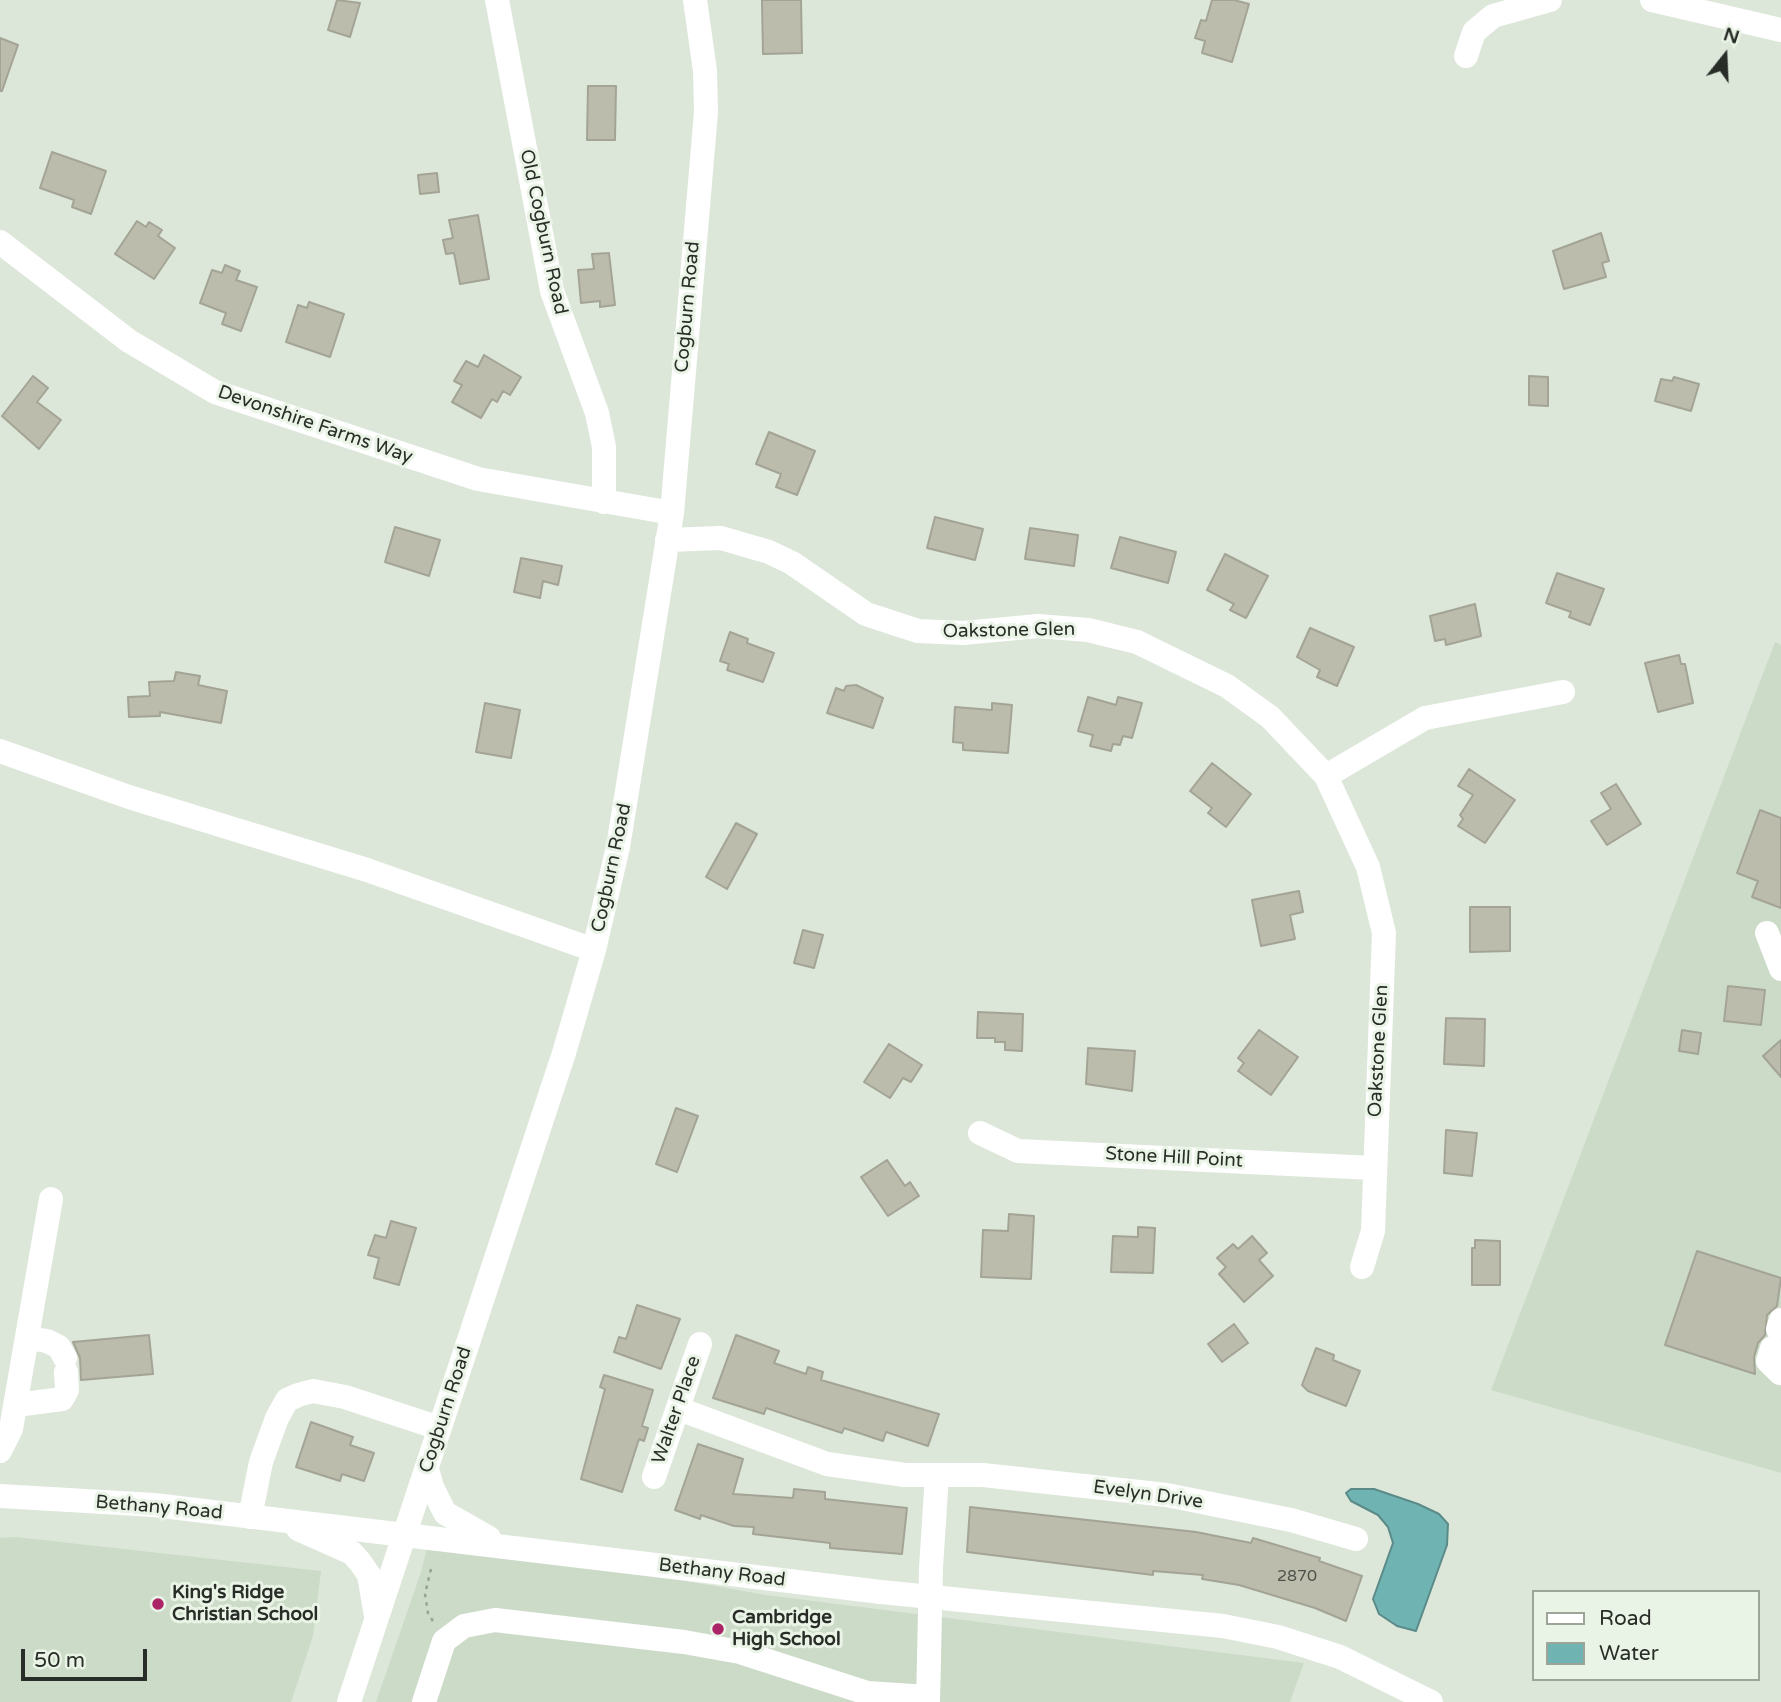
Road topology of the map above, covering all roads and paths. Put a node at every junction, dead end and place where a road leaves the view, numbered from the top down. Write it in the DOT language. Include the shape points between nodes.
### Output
graph roads {
  1 [pos="497,0"];
  2 [pos="695,0"];
  3 [pos="1550,0"];
  4 [pos="1652,0"];
  5 [pos="1781,30"];
  6 [pos="1466,55"];
  7 [pos="0,242"];
  8 [pos="604,502"];
  9 [pos="672,513"];
  10 [pos="667,540"];
  11 [pos="1563,692"];
  12 [pos="0,751"];
  13 [pos="1326,776"];
  14 [pos="1767,933"];
  15 [pos="594,950"];
  16 [pos="1781,969"];
  17 [pos="979,1133"];
  18 [pos="1373,1168"];
  19 [pos="51,1199"];
  20 [pos="1362,1267"];
  21 [pos="28,1338"];
  22 [pos="700,1344"];
  23 [pos="1778,1348"];
  24 [pos="1781,1379"];
  25 [pos="16,1405"];
  26 [pos="679,1409"];
  27 [pos="439,1428"];
  28 [pos="0,1451"];
  29 [pos="427,1469"];
  30 [pos="937,1475"];
  31 [pos="654,1477"];
  32 [pos="0,1496"];
  33 [pos="250,1517"];
  34 [pos="282,1520"];
  35 [pos="405,1535"];
  36 [pos="1356,1539"];
  37 [pos="509,1547"];
  38 [pos="431,1569"];
  39 [pos="931,1597"];
  40 [pos="376,1620"];
  41 [pos="444,1642"];
  42 [pos="928,1700"];
  43 [pos="349,1702"];
  44 [pos="425,1702"];
  45 [pos="1431,1702"];
  1 -- 8 [label="street, Old Cogburn Road" via="552,291 597,413 604,447"];
  2 -- 9 [label="street, Cogburn Road" via="706,112"];
  3 -- 6 [label="street" via="1493,16 1474,32"];
  4 -- 5 [label="street"];
  7 -- 8 [label="street, Devonshire Farms Way" via="129,341 215,392 478,479"];
  8 -- 9 [label="street, Devonshire Farms Way"];
  9 -- 10 [label="street, Cogburn Road"];
  10 -- 13 [label="street, Oakstone Glen" via="720,538 769,552 866,614 918,631 1038,626 1088,630 1137,642 1247,700 1270,717"];
  10 -- 15 [label="street, Cogburn Road" via="635,754"];
  11 -- 13 [label="street" via="1425,718"];
  12 -- 15 [label="street" via="129,797 368,870"];
  13 -- 18 [label="street, Oakstone Glen" via="1368,867 1384,933"];
  14 -- 16 [label="street"];
  15 -- 27 [label="street, Cogburn Road"];
  17 -- 18 [label="street, Stone Hill Point" via="1018,1151"];
  18 -- 20 [label="street, Oakstone Glen" via="1373,1231"];
  19 -- 21 [label="street"];
  21 -- 25 [label="street"];
  21 -- 25 [label="street" via="59,1347 67,1390 62,1399"];
  22 -- 26 [label="street, Walter Place"];
  23 -- 24 [label="street"];
  25 -- 28 [label="street"];
  26 -- 30 [label="street, Evelyn Drive" via="827,1464"];
  26 -- 31 [label="street, Walter Place"];
  27 -- 29 [label="street, Cogburn Road"];
  27 -- 33 [label="street" via="313,1391 287,1400 261,1462"];
  29 -- 35 [label="street, Cogburn Road"];
  29 -- 37 [label="street" via="439,1504 450,1518"];
  30 -- 36 [label="street, Evelyn Drive" via="983,1475 1167,1495 1292,1520"];
  30 -- 39 [label="street"];
  32 -- 33 [label="street, Bethany Road" via="154,1505"];
  33 -- 34 [label="street, Bethany Road"];
  34 -- 35 [label="street, Bethany Road"];
  34 -- 40 [label="street" via="352,1553 369,1575"];
  35 -- 37 [label="street, Bethany Road"];
  35 -- 40 [label="street, Cogburn Road"];
  37 -- 39 [label="street, Bethany Road"];
  38 -- 41 [label="path" via="425,1594 428,1614"];
  39 -- 42 [label="street"];
  39 -- 45 [label="street, Bethany Road" via="1223,1626 1278,1637 1340,1657"];
  40 -- 43 [label="street, Cogburn Road"];
  41 -- 42 [label="street" via="464,1626 495,1620 643,1637 740,1652 867,1693"];
  41 -- 44 [label="street"];
}
